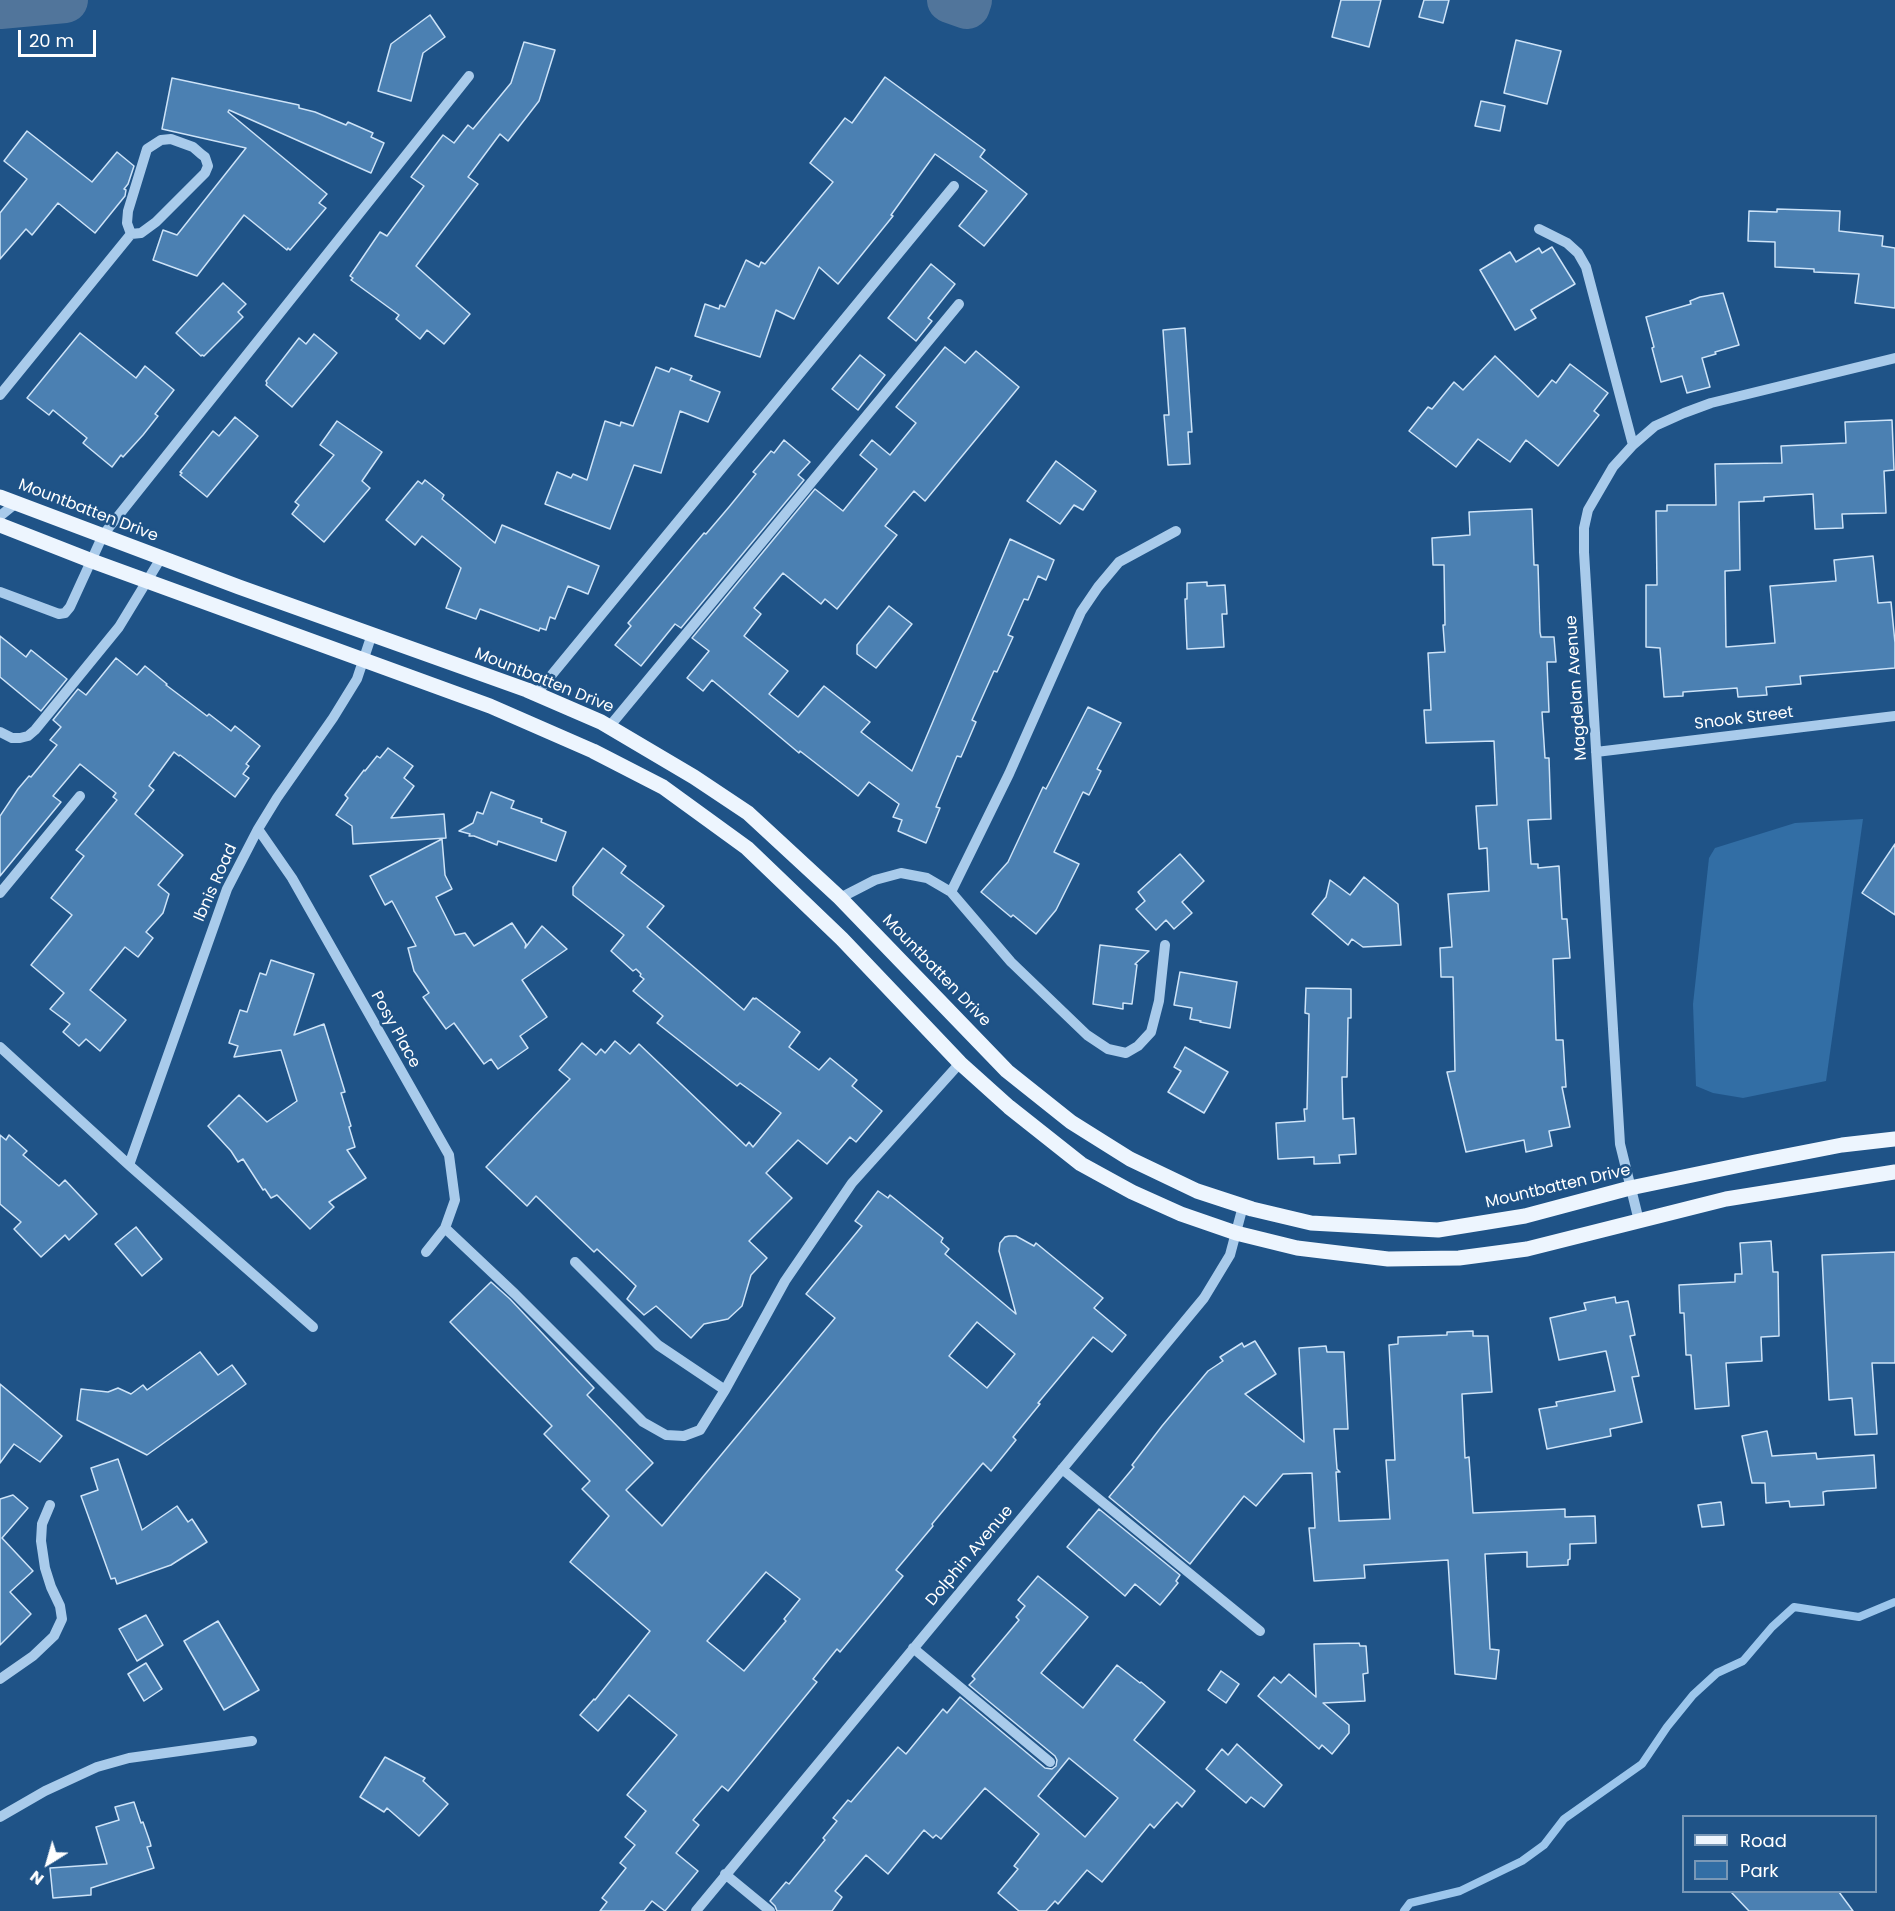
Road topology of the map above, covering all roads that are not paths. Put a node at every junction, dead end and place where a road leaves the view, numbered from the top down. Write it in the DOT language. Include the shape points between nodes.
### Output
graph roads {
  1 [pos="470,76"];
  2 [pos="954,186"];
  3 [pos="1539,229"];
  4 [pos="131,234"];
  5 [pos="959,304"];
  6 [pos="1895,358"];
  7 [pos="0,395"];
  8 [pos="1633,445"];
  9 [pos="0,497"];
  10 [pos="16,503"];
  11 [pos="0,516"];
  12 [pos="0,525"];
  13 [pos="1176,531"];
  14 [pos="103,536"];
  15 [pos="161,558"];
  16 [pos="92,561"];
  17 [pos="147,581"];
  18 [pos="0,592"];
  19 [pos="372,634"];
  20 [pos="364,660"];
  21 [pos="536,694"];
  22 [pos="1895,716"];
  23 [pos="609,727"];
  24 [pos="0,732"];
  25 [pos="1596,752"];
  26 [pos="80,796"];
  27 [pos="258,829"];
  28 [pos="951,892"];
  29 [pos="0,893"];
  30 [pos="840,898"];
  31 [pos="1165,945"];
  32 [pos="0,1047"];
  33 [pos="960,1063"];
  34 [pos="1895,1138"];
  35 [pos="129,1165"];
  36 [pos="1895,1172"];
  37 [pos="1630,1188"];
  38 [pos="1243,1206"];
  39 [pos="1639,1221"];
  40 [pos="445,1228"];
  41 [pos="1236,1233"];
  42 [pos="426,1252"];
  43 [pos="574,1262"];
  44 [pos="313,1327"];
  45 [pos="725,1390"];
  46 [pos="1062,1469"];
  47 [pos="50,1505"];
  48 [pos="1260,1631"];
  49 [pos="914,1648"];
  50 [pos="0,1679"];
  51 [pos="252,1741"];
  52 [pos="1050,1762"];
  53 [pos="0,1817"];
  54 [pos="725,1874"];
  55 [pos="696,1911"];
  56 [pos="770,1911"];
  1 -- 14 [label="street"];
  2 -- 21 [label="street"];
  3 -- 8 [label="street" via="1567,243 1586,267"];
  4 -- 4 [label="street" via="156,222 205,173 205,157 193,147 171,139 147,149 128,211"];
  4 -- 7 [label="street"];
  5 -- 23 [label="street"];
  6 -- 8 [label="street, Magdelan Avenue" via="1711,403 1655,426"];
  8 -- 25 [label="street, Magdelan Avenue" via="1598,490 1584,528"];
  9 -- 10 [label="main road, Mountbatten Drive"];
  10 -- 11 [label="street"];
  10 -- 14 [label="main road, Mountbatten Drive"];
  12 -- 16 [label="main road"];
  13 -- 28 [label="street" via="1119,562 1081,612"];
  14 -- 15 [label="main road, Mountbatten Drive"];
  14 -- 16 [label="street"];
  15 -- 17 [label="street"];
  15 -- 19 [label="main road, Mountbatten Drive"];
  16 -- 17 [label="main road"];
  16 -- 18 [label="street" via="70,607 62,614"];
  17 -- 20 [label="main road"];
  17 -- 24 [label="street" via="118,627 35,730 20,738"];
  19 -- 20 [label="street, Ibnis Road"];
  19 -- 21 [label="main road, Mountbatten Drive"];
  20 -- 27 [label="street, Ibnis Road" via="333,718"];
  20 -- 33 [label="main road" via="489,706 593,751 663,787 747,848 842,939"];
  21 -- 23 [label="main road, Mountbatten Drive"];
  22 -- 25 [label="street, Snook Street"];
  23 -- 30 [label="main road, Mountbatten Drive" via="748,813"];
  25 -- 37 [label="street, Magdelan Avenue" via="1620,1144"];
  26 -- 29 [label="street"];
  27 -- 35 [label="street, Ibnis Road" via="215,917"];
  27 -- 40 [label="street, Posy Place" via="292,878 449,1155 456,1200"];
  28 -- 30 [label="street" via="927,879 901,873 875,879"];
  28 -- 31 [label="street" via="1011,962 1087,1035 1108,1049 1126,1053 1150,1032 1159,1001"];
  30 -- 38 [label="main road, Mountbatten Drive" via="1007,1071 1071,1122 1130,1159 1197,1191"];
  32 -- 35 [label="street"];
  33 -- 41 [label="main road" via="1081,1164 1181,1215"];
  33 -- 45 [label="street" via="852,1183 785,1281"];
  34 -- 37 [label="main road, Mountbatten Drive"];
  35 -- 44 [label="street"];
  36 -- 39 [label="main road" via="1726,1199"];
  37 -- 38 [label="main road, Mountbatten Drive" via="1525,1216 1438,1230 1311,1223"];
  37 -- 39 [label="street, Magdelan Avenue"];
  38 -- 41 [label="street, Dolphin Avenue"];
  39 -- 41 [label="main road" via="1527,1249 1459,1258 1377,1258 1297,1248"];
  40 -- 42 [label="street, Posy Place"];
  40 -- 45 [label="street" via="644,1422 666,1435 684,1436 700,1430"];
  41 -- 46 [label="street, Dolphin Avenue" via="1230,1255 1204,1298"];
  43 -- 45 [label="street" via="658,1345"];
  46 -- 48 [label="street"];
  46 -- 49 [label="street, Dolphin Avenue"];
  47 -- 50 [label="street" via="42,1524 41,1541 45,1568 62,1619 47,1643"];
  49 -- 52 [label="street"];
  49 -- 54 [label="street, Dolphin Avenue"];
  51 -- 53 [label="street" via="129,1758 97,1767"];
  54 -- 55 [label="street, Dolphin Avenue"];
  54 -- 56 [label="street"];
}
